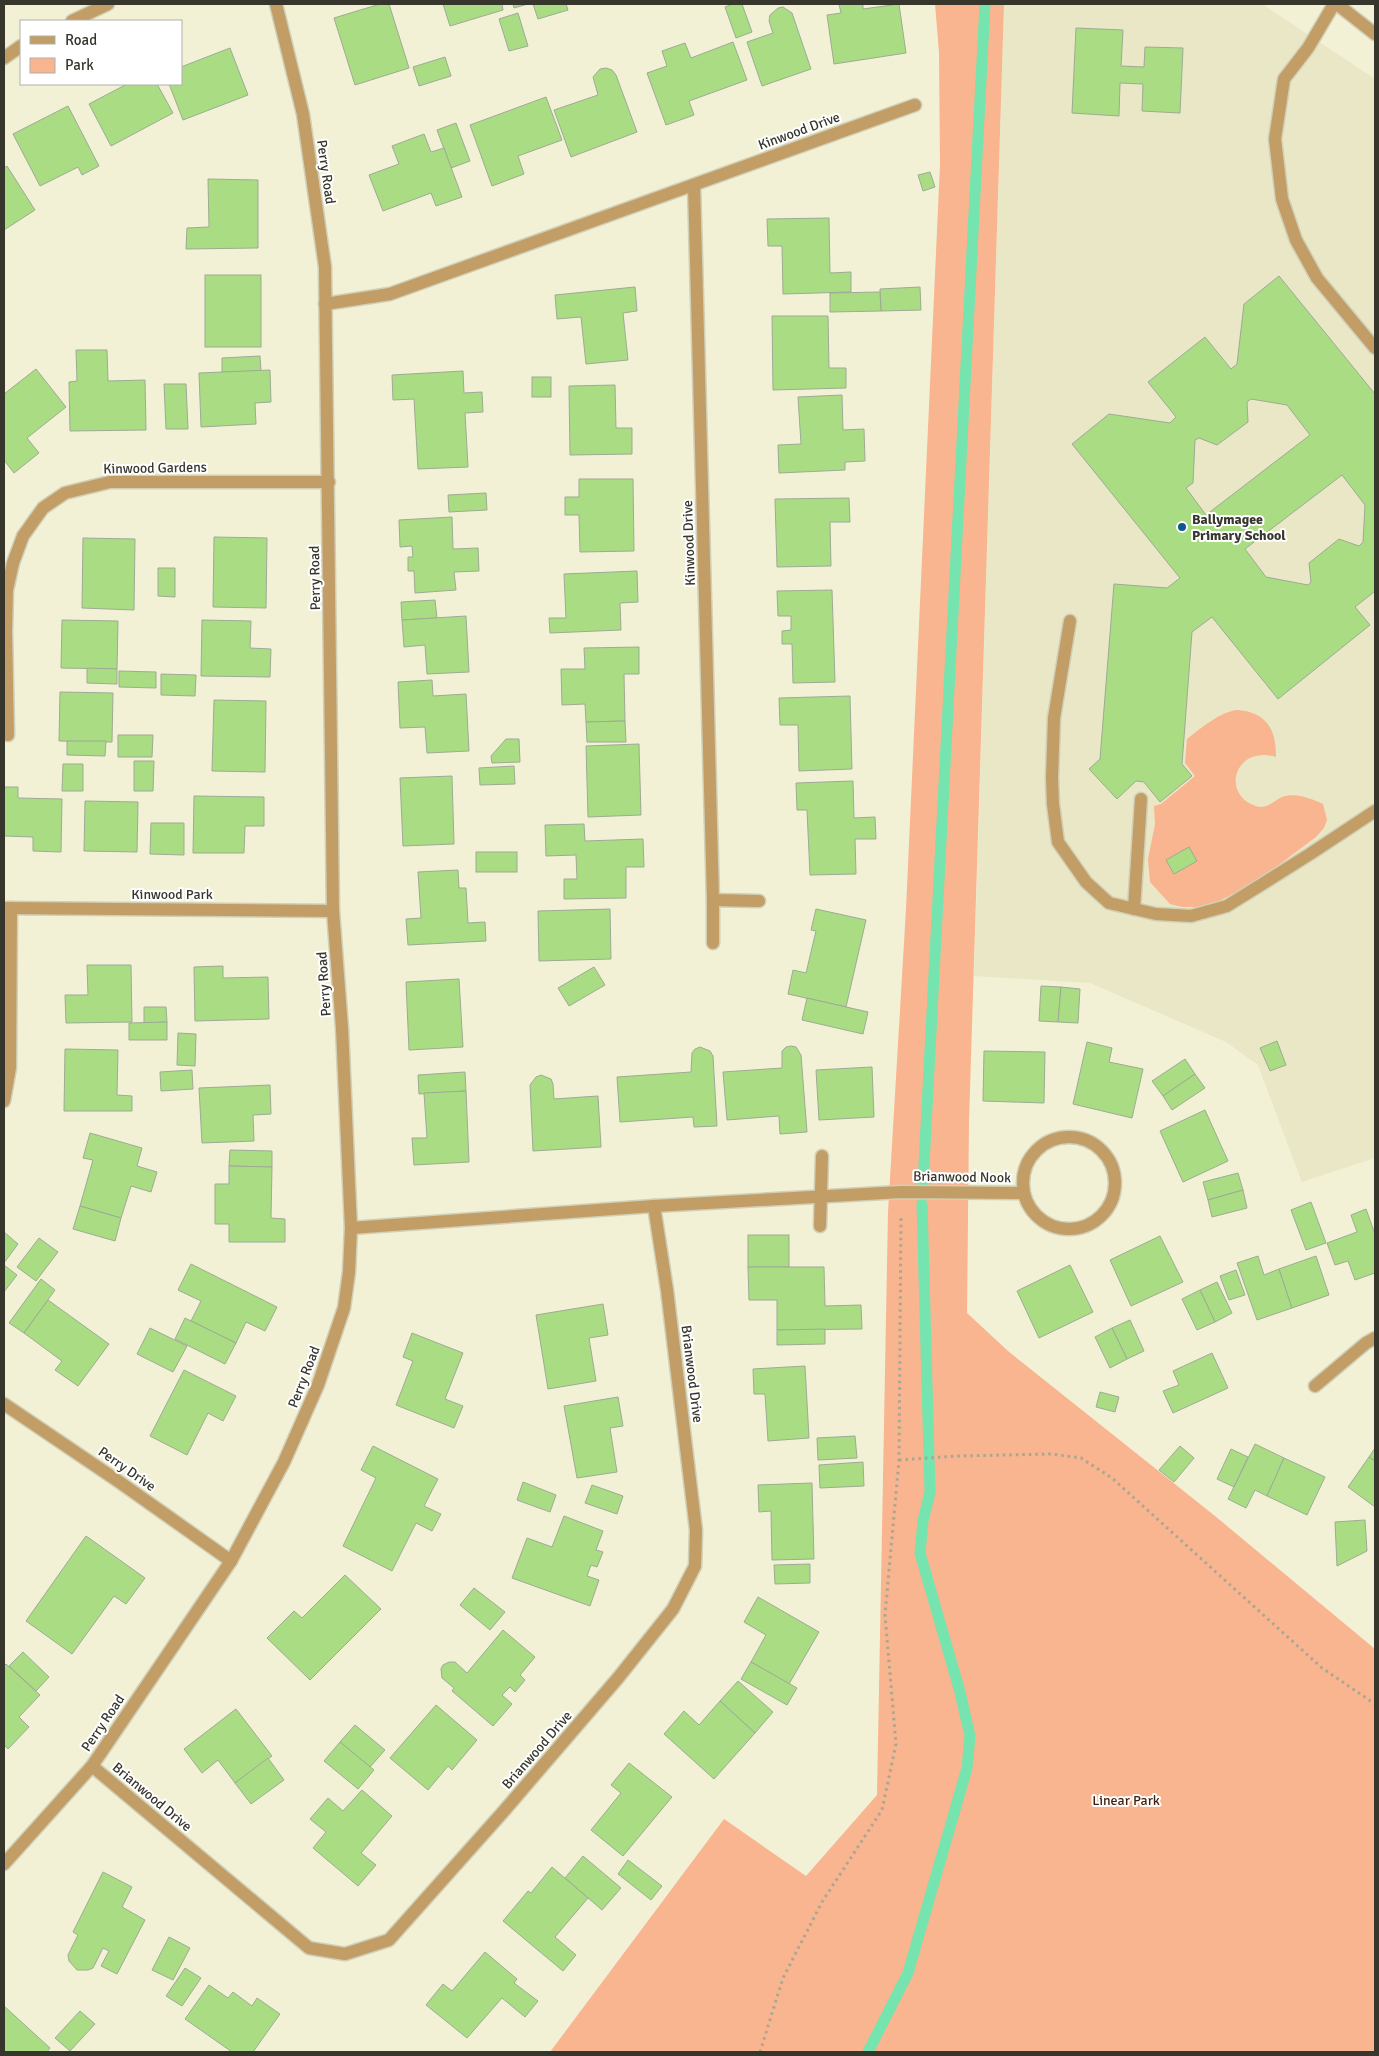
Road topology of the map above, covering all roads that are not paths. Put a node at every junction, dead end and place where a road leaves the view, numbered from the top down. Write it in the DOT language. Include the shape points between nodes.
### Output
graph roads {
  1 [pos="108,4"];
  2 [pos="276,4"];
  3 [pos="1336,4"];
  4 [pos="74,20"];
  5 [pos="1375,34"];
  6 [pos="20,47"];
  7 [pos="4,58"];
  8 [pos="914,105"];
  9 [pos="694,185"];
  10 [pos="325,304"];
  11 [pos="1375,348"];
  12 [pos="329,482"];
  13 [pos="1070,621"];
  14 [pos="8,735"];
  15 [pos="1141,799"];
  16 [pos="1375,811"];
  17 [pos="713,900"];
  18 [pos="759,901"];
  19 [pos="7,908"];
  20 [pos="1134,909"];
  21 [pos="334,910"];
  22 [pos="713,943"];
  23 [pos="4,1101"];
  24 [pos="822,1156"];
  25 [pos="1023,1193"];
  26 [pos="821,1196"];
  27 [pos="654,1206"];
  28 [pos="820,1226"];
  29 [pos="351,1228"];
  30 [pos="1375,1338"];
  31 [pos="1314,1386"];
  32 [pos="4,1404"];
  33 [pos="231,1561"];
  34 [pos="92,1766"];
  35 [pos="4,1864"];
  1 -- 4 [label="street"];
  2 -- 10 [label="street, Perry Road" via="303,114 325,267"];
  3 -- 5 [label="street"];
  3 -- 11 [label="street" via="1284,79 1275,139 1282,199 1296,240 1317,278"];
  6 -- 7 [label="street"];
  8 -- 9 [label="street, Kinwood Drive"];
  9 -- 10 [label="street, Kinwood Drive" via="390,294"];
  9 -- 17 [label="street, Kinwood Drive"];
  10 -- 12 [label="street, Perry Road"];
  12 -- 14 [label="street, Kinwood Gardens" via="110,482 65,493 43,508 23,536 7,590"];
  12 -- 21 [label="street, Perry Road"];
  13 -- 20 [label="street" via="1054,718 1052,778 1058,842 1086,882 1109,903"];
  15 -- 20 [label="street"];
  16 -- 20 [label="street" via="1227,906 1191,916"];
  17 -- 18 [label="street"];
  17 -- 22 [label="street, Kinwood Drive"];
  19 -- 21 [label="street, Kinwood Park"];
  19 -- 23 [label="street, Kinwood Park" via="10,1068"];
  21 -- 29 [label="street, Perry Road"];
  24 -- 26 [label="street"];
  25 -- 25 [label="street, Brianwood Nook" via="1028,1207 1052,1227 1083,1228 1108,1209 1114,1195 1115,1179 1103,1152 1084,1140 1062,1137 1047,1142 1026,1163"];
  25 -- 26 [label="street, Brianwood Nook" via="901,1192"];
  26 -- 27 [label="street"];
  26 -- 28 [label="street"];
  27 -- 29 [label="street"];
  27 -- 34 [label="street, Brianwood Drive" via="696,1530 695,1566 673,1609 618,1678 389,1940 345,1954 309,1948"];
  29 -- 33 [label="street, Perry Road" via="350,1272 344,1308 318,1385 284,1462"];
  30 -- 31 [label="street"];
  32 -- 33 [label="street, Perry Drive"];
  33 -- 34 [label="street, Perry Road"];
  34 -- 35 [label="street, Perry Road"];
}
